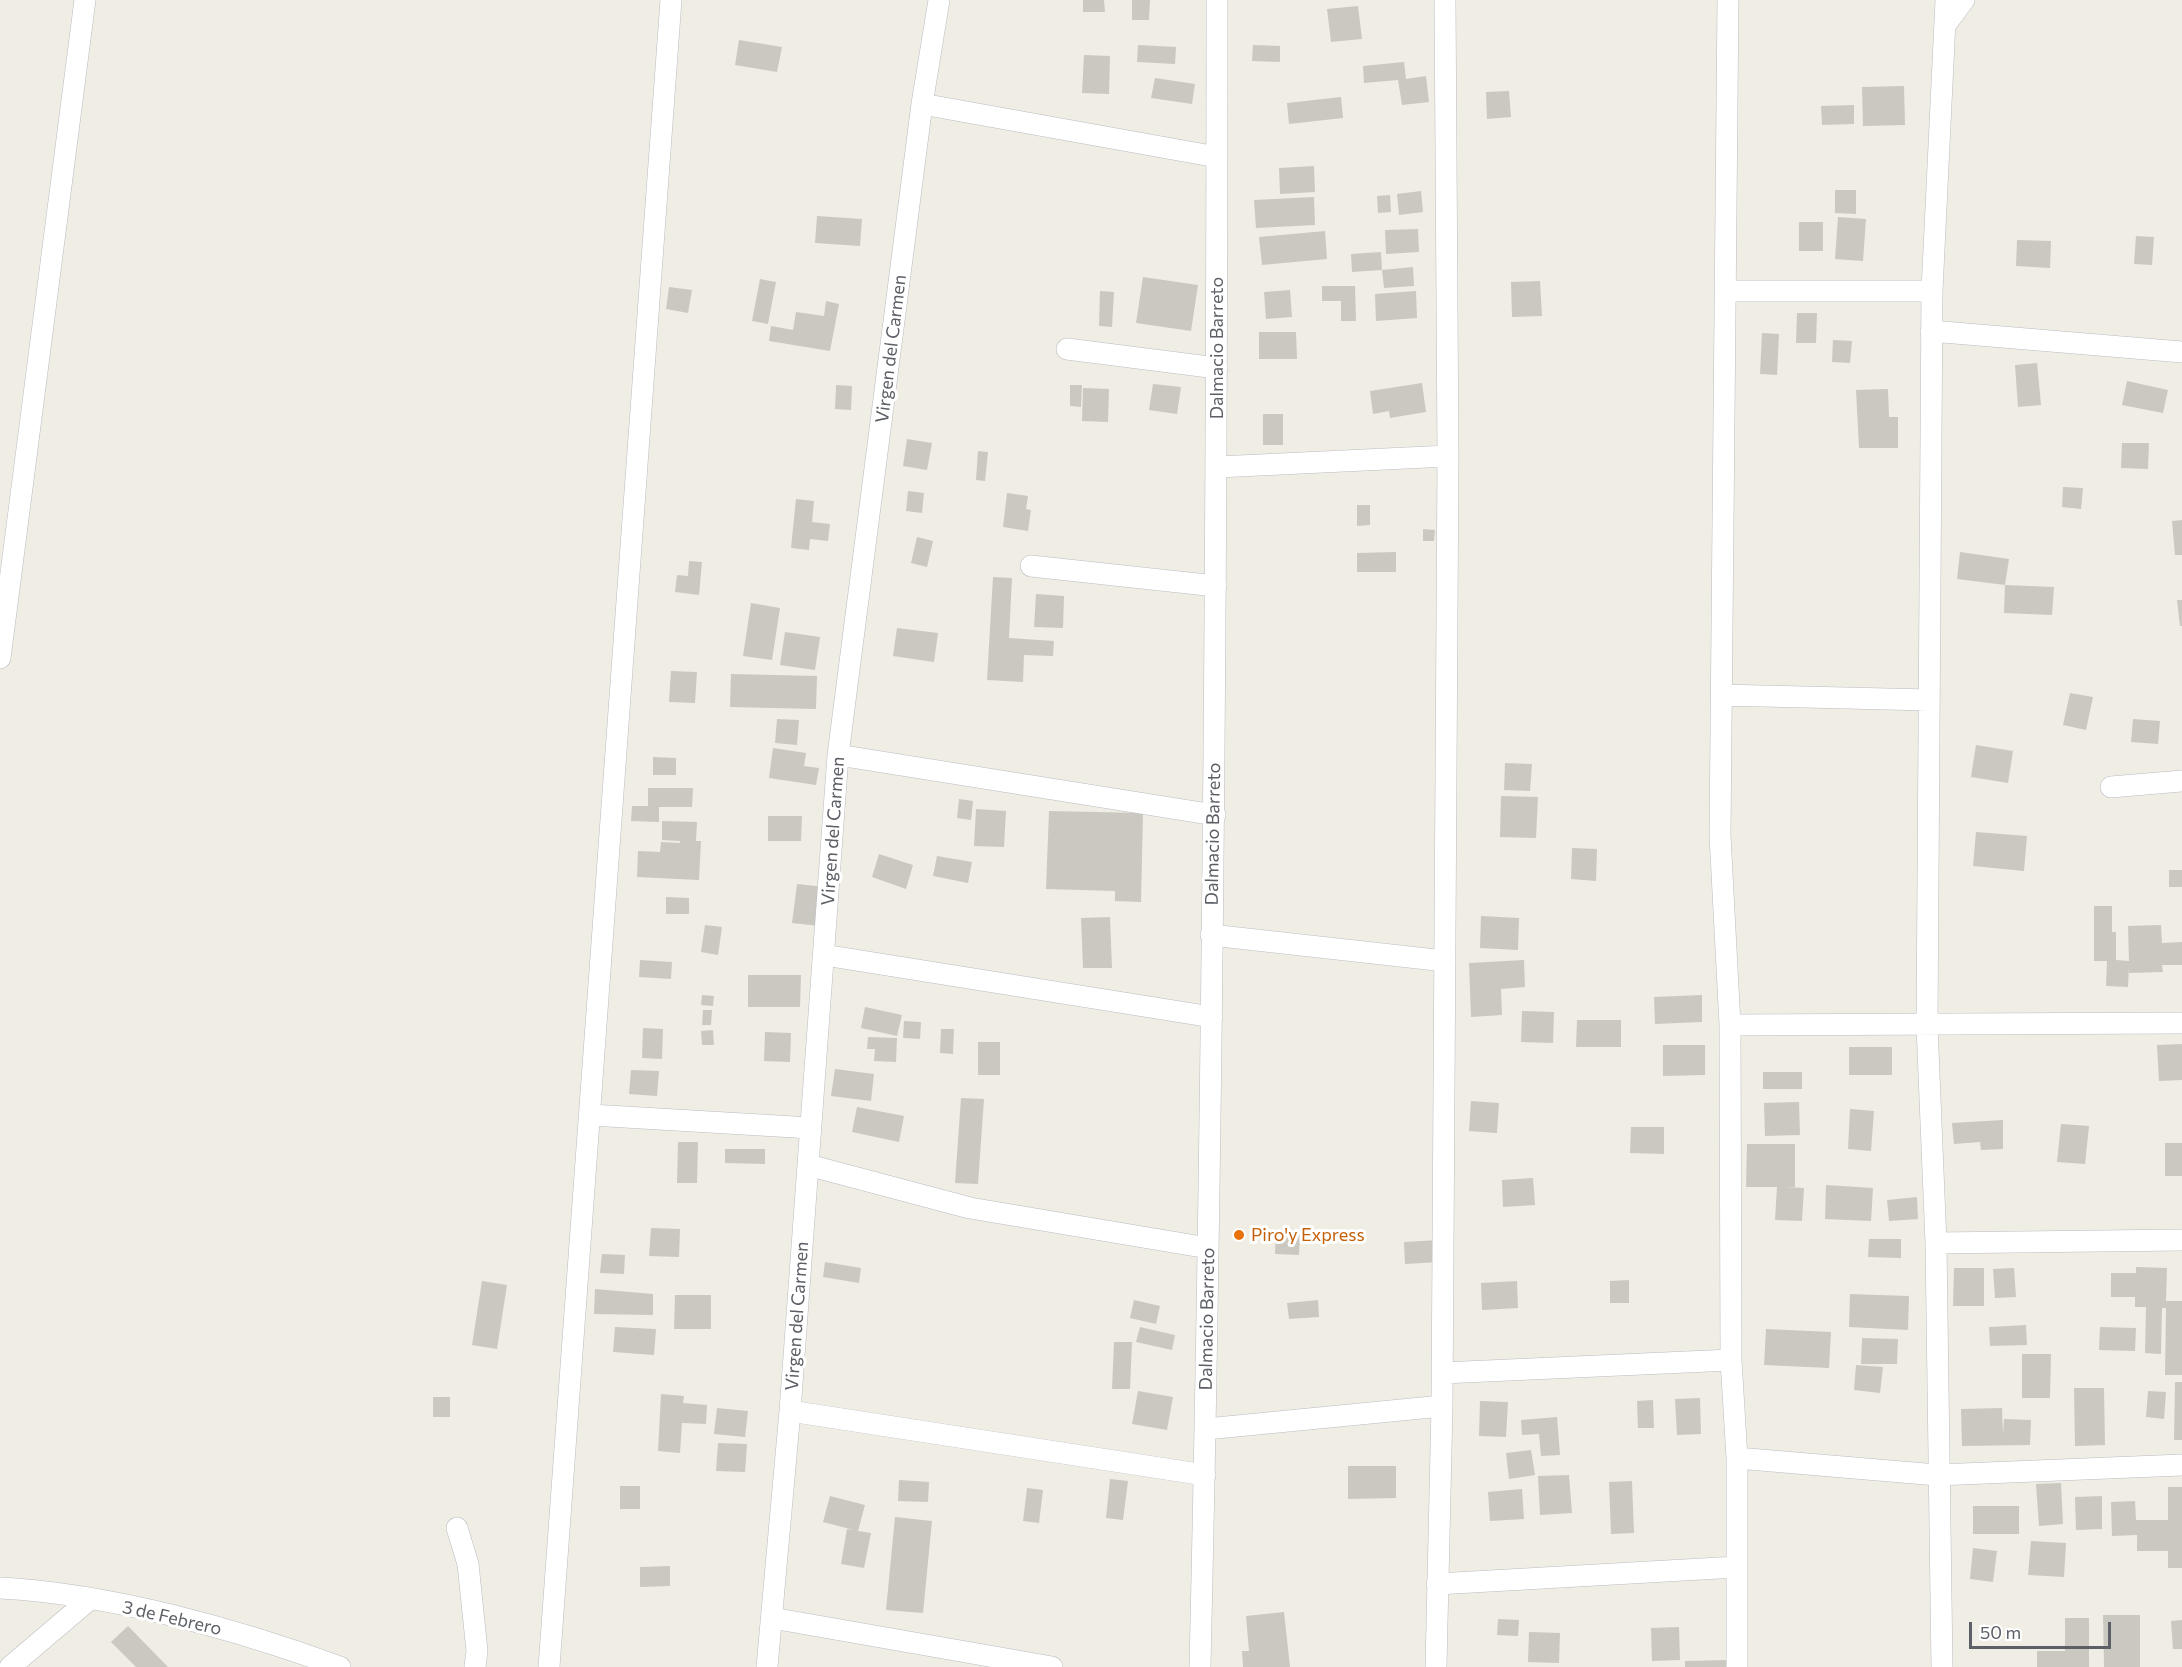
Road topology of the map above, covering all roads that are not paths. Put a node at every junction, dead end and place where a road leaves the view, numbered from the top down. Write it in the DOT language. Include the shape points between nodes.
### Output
graph roads {
  1 [pos="85,0"];
  2 [pos="671,0"];
  3 [pos="939,0"];
  4 [pos="1217,0"];
  5 [pos="1445,0"];
  6 [pos="1728,0"];
  7 [pos="1946,0"];
  8 [pos="1964,0"];
  9 [pos="1946,24"];
  10 [pos="922,104"];
  11 [pos="1217,157"];
  12 [pos="1725,291"];
  13 [pos="1932,291"];
  14 [pos="1931,331"];
  15 [pos="1067,349"];
  16 [pos="2182,352"];
  17 [pos="1217,368"];
  18 [pos="1449,456"];
  19 [pos="1218,467"];
  20 [pos="1031,566"];
  21 [pos="1216,586"];
  22 [pos="0,658"];
  23 [pos="1721,695"];
  24 [pos="1929,700"];
  25 [pos="838,755"];
  26 [pos="2182,781"];
  27 [pos="2110,787"];
  28 [pos="1215,815"];
  29 [pos="1211,935"];
  30 [pos="824,955"];
  31 [pos="1445,961"];
  32 [pos="1212,1017"];
  33 [pos="2182,1023"];
  34 [pos="1730,1025"];
  35 [pos="1927,1026"];
  36 [pos="591,1115"];
  37 [pos="811,1128"];
  38 [pos="808,1165"];
  39 [pos="2182,1240"];
  40 [pos="1936,1243"];
  41 [pos="1208,1248"];
  42 [pos="1731,1360"];
  43 [pos="1442,1373"];
  44 [pos="1442,1406"];
  45 [pos="790,1412"];
  46 [pos="1206,1429"];
  47 [pos="1737,1458"];
  48 [pos="2182,1465"];
  49 [pos="1204,1475"];
  50 [pos="1937,1475"];
  51 [pos="457,1528"];
  52 [pos="1737,1568"];
  53 [pos="1437,1584"];
  54 [pos="0,1588"];
  55 [pos="90,1599"];
  56 [pos="772,1618"];
  57 [pos="10,1667"];
  58 [pos="340,1667"];
  59 [pos="475,1667"];
  60 [pos="549,1667"];
  61 [pos="766,1667"];
  62 [pos="1053,1667"];
  63 [pos="1200,1667"];
  64 [pos="1436,1667"];
  65 [pos="1737,1667"];
  66 [pos="1942,1667"];
  1 -- 22 [label="street"];
  2 -- 36 [label="street"];
  3 -- 10 [label="street, Virgen del Carmen"];
  4 -- 11 [label="street, Dalmacio Barreto"];
  5 -- 18 [label="street"];
  6 -- 12 [label="street"];
  7 -- 9 [label="street"];
  8 -- 9 [label="street"];
  9 -- 13 [label="street"];
  10 -- 11 [label="street"];
  10 -- 25 [label="street, Virgen del Carmen"];
  11 -- 17 [label="street, Dalmacio Barreto"];
  12 -- 13 [label="street"];
  12 -- 23 [label="street"];
  13 -- 14 [label="street"];
  14 -- 16 [label="street"];
  14 -- 24 [label="street"];
  15 -- 17 [label="street"];
  17 -- 19 [label="street, Dalmacio Barreto"];
  18 -- 19 [label="street"];
  18 -- 31 [label="street"];
  19 -- 21 [label="street, Dalmacio Barreto"];
  20 -- 21 [label="street"];
  21 -- 28 [label="street, Dalmacio Barreto"];
  23 -- 24 [label="street"];
  23 -- 34 [label="street" via="1720,835"];
  24 -- 35 [label="street"];
  25 -- 28 [label="street"];
  25 -- 30 [label="street, Virgen del Carmen"];
  26 -- 27 [label="street"];
  28 -- 29 [label="street, Dalmacio Barreto"];
  29 -- 31 [label="street"];
  29 -- 32 [label="street, Dalmacio Barreto"];
  30 -- 32 [label="street"];
  30 -- 37 [label="street, Virgen del Carmen"];
  31 -- 43 [label="street"];
  32 -- 41 [label="street, Dalmacio Barreto"];
  33 -- 35 [label="street"];
  34 -- 35 [label="street"];
  34 -- 42 [label="street"];
  35 -- 40 [label="street"];
  36 -- 37 [label="street"];
  36 -- 60 [label="street"];
  37 -- 38 [label="street, Virgen del Carmen"];
  38 -- 41 [label="street" via="970,1208"];
  38 -- 45 [label="street, Virgen del Carmen"];
  39 -- 40 [label="street"];
  40 -- 50 [label="street"];
  41 -- 46 [label="street, Dalmacio Barreto"];
  42 -- 43 [label="street"];
  42 -- 47 [label="street"];
  43 -- 44 [label="street"];
  44 -- 46 [label="street"];
  44 -- 53 [label="street"];
  45 -- 49 [label="street"];
  45 -- 56 [label="street, Virgen del Carmen"];
  46 -- 49 [label="street, Dalmacio Barreto"];
  47 -- 50 [label="street"];
  47 -- 52 [label="street"];
  48 -- 50 [label="street"];
  49 -- 63 [label="street, Dalmacio Barreto"];
  50 -- 66 [label="street"];
  51 -- 59 [label="street" via="468,1564 477,1651"];
  52 -- 53 [label="street"];
  52 -- 65 [label="street"];
  53 -- 64 [label="street"];
  54 -- 55 [label="street, 3 de Febrero" via="51,1591"];
  55 -- 57 [label="street"];
  55 -- 58 [label="street, 3 de Febrero" via="209,1625"];
  56 -- 61 [label="street, Virgen del Carmen"];
  56 -- 62 [label="street"];
}
